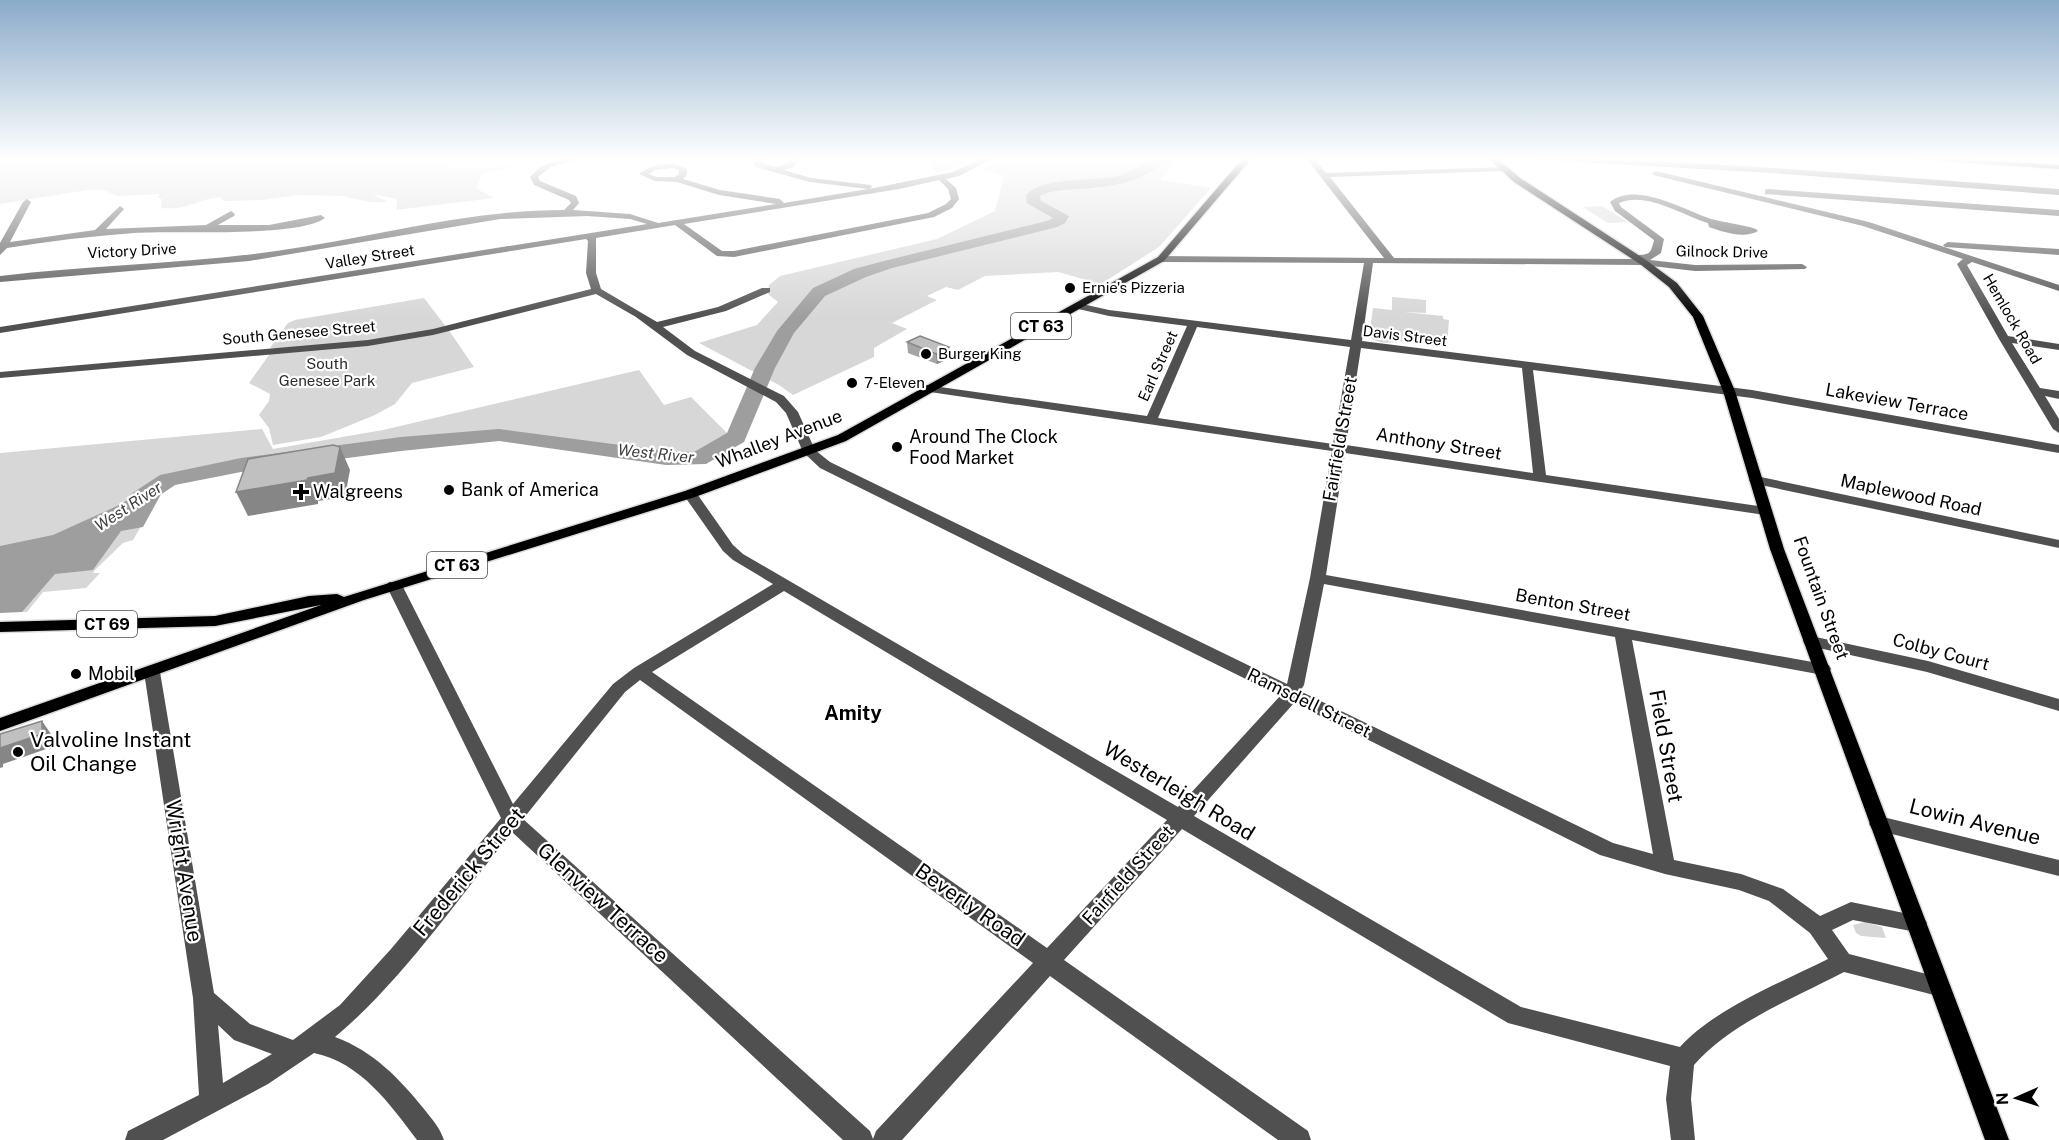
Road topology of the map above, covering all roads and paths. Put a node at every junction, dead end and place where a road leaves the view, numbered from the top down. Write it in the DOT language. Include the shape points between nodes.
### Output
graph roads {
  1 [pos="22,211"];
  2 [pos="118,211"];
  3 [pos="748,211"];
  4 [pos="939,211"];
  5 [pos="1202,211"];
  6 [pos="1353,211"];
  7 [pos="1565,211"];
  8 [pos="1621,211"];
  9 [pos="1681,211"];
  10 [pos="1817,211"];
  11 [pos="2034,211"];
  12 [pos="567,212"];
  13 [pos="2059,213"];
  14 [pos="231,214"];
  15 [pos="321,218"];
  16 [pos="1712,222"];
  17 [pos="677,223"];
  18 [pos="656,226"];
  19 [pos="208,228"];
  20 [pos="98,233"];
  21 [pos="589,237"];
  22 [pos="1927,244"];
  23 [pos="1,249"];
  24 [pos="2059,252"];
  25 [pos="1161,259"];
  26 [pos="1971,259"];
  27 [pos="1640,260"];
  28 [pos="1370,261"];
  29 [pos="1392,261"];
  30 [pos="1802,267"];
  31 [pos="0,279"];
  32 [pos="2059,288"];
  33 [pos="766,290"];
  34 [pos="597,291"];
  35 [pos="1078,306"];
  36 [pos="1193,324"];
  37 [pos="655,326"];
  38 [pos="0,330"];
  39 [pos="2004,339"];
  40 [pos="1356,345"];
  41 [pos="2059,347"];
  42 [pos="1527,366"];
  43 [pos="0,375"];
  44 [pos="930,388"];
  45 [pos="1729,391"];
  46 [pos="2036,391"];
  47 [pos="2059,394"];
  48 [pos="1151,421"];
  49 [pos="2059,429"];
  50 [pos="1339,447"];
  51 [pos="2059,449"];
  52 [pos="809,452"];
  53 [pos="1540,478"];
  54 [pos="1756,480"];
  55 [pos="690,494"];
  56 [pos="1765,511"];
  57 [pos="2059,544"];
  58 [pos="1318,578"];
  59 [pos="784,584"];
  60 [pos="394,585"];
  61 [pos="359,597"];
  62 [pos="215,621"];
  63 [pos="0,627"];
  64 [pos="1623,634"];
  65 [pos="1811,641"];
  66 [pos="227,643"];
  67 [pos="1822,669"];
  68 [pos="152,672"];
  69 [pos="640,672"];
  70 [pos="1291,695"];
  71 [pos="2059,705"];
  72 [pos="0,725"];
  73 [pos="1180,818"];
  74 [pos="512,820"];
  75 [pos="1879,824"];
  76 [pos="1665,866"];
  77 [pos="2059,868"];
  78 [pos="1916,923"];
  79 [pos="1818,927"];
  80 [pos="1050,962"];
  81 [pos="1842,962"];
  82 [pos="1938,986"];
  83 [pos="204,998"];
  84 [pos="303,1047"];
  85 [pos="1685,1059"];
  86 [pos="212,1102"];
  87 [pos="137,1140"];
  88 [pos="432,1140"];
  89 [pos="861,1140"];
  90 [pos="885,1140"];
  91 [pos="1299,1140"];
  92 [pos="1683,1140"];
  93 [pos="1997,1140"];
  1 -- 23 [label="street"];
  2 -- 20 [label="street"];
  3 -- 17 [label="street, Valley Street"];
  4 -- 17 [label="street" via="734,254 720,254"];
  5 -- 25 [label="main road, Whalley Avenue / CT 63"];
  6 -- 29 [label="street"];
  7 -- 27 [label="main road, Fountain Street"];
  8 -- 27 [label="street" via="1659,239 1656,253"];
  9 -- 16 [label="street"];
  10 -- 22 [label="street"];
  11 -- 13 [label="street"];
  12 -- 18 [label="street, Victory Drive" via="629,218"];
  12 -- 31 [label="street, Victory Drive" via="452,220 321,247 241,258"];
  14 -- 19 [label="street"];
  15 -- 19 [label="street" via="280,228"];
  17 -- 18 [label="street, Valley Street"];
  18 -- 21 [label="street, Valley Street"];
  19 -- 20 [label="street"];
  20 -- 23 [label="street"];
  21 -- 34 [label="street" via="593,240 591,273"];
  21 -- 38 [label="street, Valley Street"];
  22 -- 24 [label="street"];
  22 -- 26 [label="street"];
  25 -- 28 [label="street, Gilnock Drive"];
  25 -- 35 [label="main road, Whalley Avenue / CT 63"];
  26 -- 32 [label="street"];
  26 -- 39 [label="street, Hemlock Road" via="1962,264"];
  27 -- 29 [label="street, Gilnock Drive"];
  27 -- 30 [label="street, Gilnock Drive" via="1695,268"];
  27 -- 45 [label="main road, Fountain Street" via="1681,292 1698,316"];
  28 -- 29 [label="street, Gilnock Drive"];
  28 -- 40 [label="street, Fairfield Street"];
  33 -- 37 [label="street" via="722,309"];
  34 -- 37 [label="street"];
  34 -- 43 [label="street, South Genesee Street" via="368,344"];
  35 -- 36 [label="street, Davis Street"];
  35 -- 44 [label="main road, Whalley Avenue / CT 63"];
  36 -- 40 [label="street, Davis Street"];
  36 -- 48 [label="street, Earl Street"];
  37 -- 52 [label="street" via="691,353 770,392 792,412"];
  39 -- 41 [label="street"];
  39 -- 46 [label="street, Hemlock Road"];
  40 -- 42 [label="street, Davis Street"];
  40 -- 50 [label="street, Fairfield Street"];
  42 -- 45 [label="street, Davis Street"];
  42 -- 53 [label="street"];
  44 -- 48 [label="street, Anthony Street"];
  44 -- 52 [label="main road, Whalley Avenue / CT 63" via="842,438"];
  45 -- 51 [label="street, Lakeview Terrace"];
  45 -- 54 [label="main road, Fountain Street"];
  46 -- 47 [label="street"];
  46 -- 49 [label="street, Hemlock Road"];
  48 -- 50 [label="street, Anthony Street"];
  50 -- 53 [label="street, Anthony Street"];
  50 -- 58 [label="street, Fairfield Street"];
  52 -- 55 [label="main road, Whalley Avenue / CT 63"];
  52 -- 70 [label="street, Ramsdell Street" via="825,465"];
  53 -- 56 [label="street, Anthony Street"];
  54 -- 56 [label="main road, Fountain Street"];
  54 -- 57 [label="street, Maplewood Road"];
  55 -- 59 [label="street, Westerleigh Road" via="728,548"];
  55 -- 60 [label="main road, Whalley Avenue / CT 63"];
  56 -- 65 [label="main road, Fountain Street"];
  58 -- 64 [label="street, Benton Street"];
  58 -- 70 [label="street, Fairfield Street"];
  59 -- 69 [label="street, Frederick Street"];
  59 -- 73 [label="street, Westerleigh Road"];
  60 -- 61 [label="main road, Whalley Avenue / CT 63"];
  60 -- 74 [label="street, Glenview Terrace"];
  61 -- 62 [label="main road, Whalley Avenue / CT 63" via="309,601"];
  61 -- 66 [label="main road, Whalley Avenue / CT 63"];
  62 -- 63 [label="main road, Whalley Avenue / CT 69"];
  62 -- 66 [label="main road"];
  64 -- 67 [label="street, Benton Street"];
  64 -- 76 [label="street, Field Street"];
  65 -- 67 [label="main road, Fountain Street"];
  65 -- 71 [label="street, Colby Court" via="1928,667"];
  66 -- 68 [label="main road, CT 63"];
  67 -- 75 [label="main road, Fountain Street"];
  68 -- 72 [label="main road, CT 63"];
  68 -- 83 [label="street, Wright Avenue"];
  69 -- 74 [label="street, Frederick Street" via="619,688"];
  69 -- 80 [label="street, Beverly Road"];
  70 -- 73 [label="street, Fairfield Street"];
  70 -- 76 [label="street, Ramsdell Street" via="1607,849"];
  73 -- 80 [label="street, Fairfield Street"];
  73 -- 85 [label="street, Westerleigh Road" via="1516,1016"];
  74 -- 84 [label="street, Frederick Street" via="353,1007"];
  74 -- 89 [label="street, Glenview Terrace"];
  75 -- 77 [label="street, Lowin Avenue"];
  75 -- 78 [label="main road, Fountain Street"];
  76 -- 79 [label="street, Ramsdell Street" via="1755,886 1784,900"];
  78 -- 79 [label="street" via="1851,911"];
  78 -- 82 [label="main road, Fountain Street"];
  79 -- 81 [label="street, Ramsdell Street"];
  80 -- 90 [label="street, Fairfield Street"];
  80 -- 91 [label="street, Beverly Road"];
  81 -- 82 [label="street"];
  81 -- 85 [label="street" via="1733,1021 1698,1044"];
  82 -- 93 [label="main road, Fountain Street"];
  83 -- 84 [label="street" via="242,1032"];
  83 -- 86 [label="street, Wright Avenue"];
  84 -- 86 [label="street, Frederick Street"];
  84 -- 88 [label="street" via="342,1050 364,1063 390,1087"];
  85 -- 92 [label="street" via="1678,1103"];
  86 -- 87 [label="street, Frederick Street"];
}
